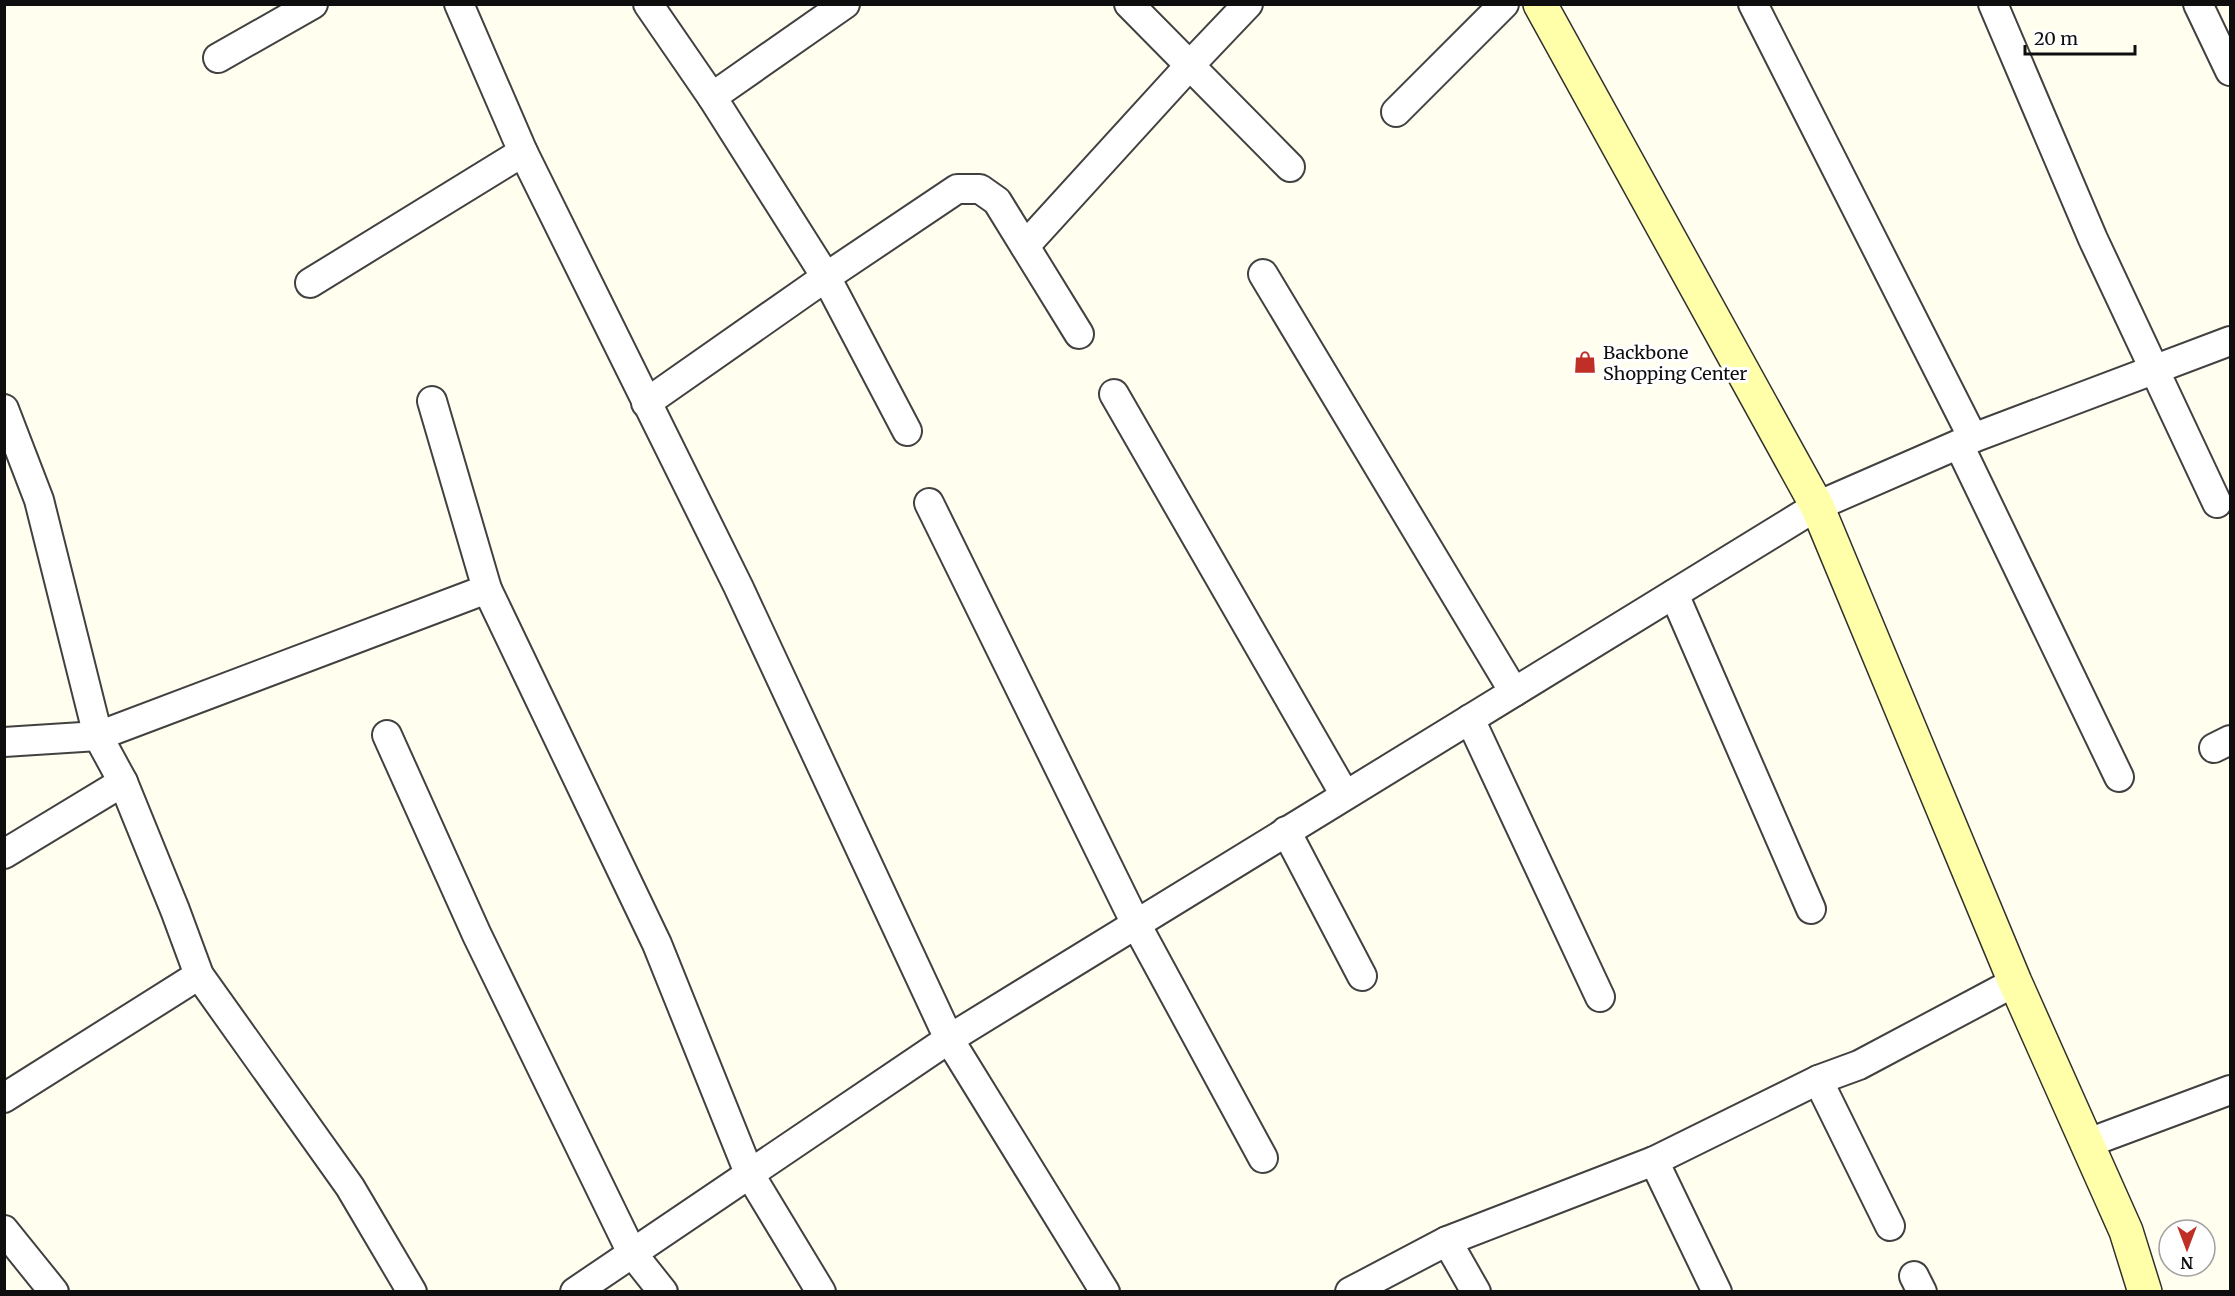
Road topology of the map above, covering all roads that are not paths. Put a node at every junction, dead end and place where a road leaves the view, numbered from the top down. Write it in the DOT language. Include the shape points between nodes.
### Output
graph roads {
  1 [pos="313,4"];
  2 [pos="459,4"];
  3 [pos="648,4"];
  4 [pos="845,4"];
  5 [pos="1129,4"];
  6 [pos="1248,4"];
  7 [pos="1504,4"];
  8 [pos="1540,4"];
  9 [pos="1753,4"];
  10 [pos="1994,4"];
  11 [pos="2198,4"];
  12 [pos="218,58"];
  13 [pos="1190,64"];
  14 [pos="2230,71"];
  15 [pos="712,97"];
  16 [pos="1396,112"];
  17 [pos="524,152"];
  18 [pos="1290,167"];
  19 [pos="1025,246"];
  20 [pos="1263,274"];
  21 [pos="826,277"];
  22 [pos="310,283"];
  23 [pos="1079,334"];
  24 [pos="2230,341"];
  25 [pos="2155,370"];
  26 [pos="1114,394"];
  27 [pos="432,401"];
  28 [pos="646,403"];
  29 [pos="6,417"];
  30 [pos="907,431"];
  31 [pos="1966,441"];
  32 [pos="929,503"];
  33 [pos="2217,503"];
  34 [pos="1817,507"];
  35 [pos="487,589"];
  36 [pos="1674,594"];
  37 [pos="1514,692"];
  38 [pos="1470,719"];
  39 [pos="387,735"];
  40 [pos="98,736"];
  41 [pos="4,742"];
  42 [pos="2119,777"];
  43 [pos="123,782"];
  44 [pos="1345,795"];
  45 [pos="1286,831"];
  46 [pos="4,854"];
  47 [pos="1812,909"];
  48 [pos="1136,924"];
  49 [pos="199,975"];
  50 [pos="1362,976"];
  51 [pos="2015,982"];
  52 [pos="1600,997"];
  53 [pos="949,1039"];
  54 [pos="1818,1080"];
  55 [pos="2230,1090"];
  56 [pos="4,1098"];
  57 [pos="2088,1143"];
  58 [pos="1263,1158"];
  59 [pos="1654,1161"];
  60 [pos="749,1173"];
  61 [pos="1890,1226"];
  62 [pos="4,1230"];
  63 [pos="1447,1241"];
  64 [pos="632,1252"];
  65 [pos="54,1292"];
  66 [pos="412,1292"];
  67 [pos="575,1292"];
  68 [pos="663,1292"];
  69 [pos="821,1292"];
  70 [pos="1105,1292"];
  71 [pos="1350,1292"];
  72 [pos="1476,1292"];
  73 [pos="1717,1292"];
  74 [pos="2145,1292"];
  1 -- 12 [label="street"];
  2 -- 17 [label="street"];
  3 -- 15 [label="street"];
  4 -- 15 [label="street"];
  5 -- 13 [label="street"];
  6 -- 13 [label="street"];
  7 -- 16 [label="street"];
  8 -- 34 [label="main road"];
  9 -- 31 [label="street"];
  10 -- 25 [label="street" via="2093,239"];
  11 -- 14 [label="street"];
  13 -- 18 [label="street"];
  13 -- 19 [label="street"];
  15 -- 21 [label="street"];
  17 -- 22 [label="street"];
  17 -- 28 [label="street"];
  19 -- 21 [label="street" via="997,201 980,189 957,189"];
  19 -- 23 [label="street"];
  20 -- 37 [label="street"];
  21 -- 28 [label="street"];
  21 -- 30 [label="street"];
  24 -- 25 [label="street"];
  25 -- 31 [label="street"];
  25 -- 33 [label="street"];
  26 -- 44 [label="street"];
  27 -- 35 [label="street"];
  28 -- 53 [label="street" via="738,586"];
  29 -- 40 [label="street" via="39,500"];
  31 -- 34 [label="street"];
  31 -- 42 [label="street"];
  32 -- 48 [label="street"];
  34 -- 36 [label="street"];
  34 -- 51 [label="main road"];
  35 -- 40 [label="street"];
  35 -- 60 [label="street" via="657,944"];
  36 -- 37 [label="street"];
  36 -- 47 [label="street"];
  37 -- 38 [label="street"];
  38 -- 44 [label="street"];
  38 -- 52 [label="street"];
  39 -- 64 [label="street" via="477,934"];
  40 -- 41 [label="street"];
  40 -- 43 [label="street"];
  43 -- 46 [label="street"];
  43 -- 49 [label="street"];
  44 -- 45 [label="street"];
  45 -- 48 [label="street"];
  45 -- 50 [label="street"];
  48 -- 53 [label="street"];
  48 -- 58 [label="street"];
  49 -- 56 [label="street"];
  49 -- 66 [label="street" via="350,1187"];
  51 -- 54 [label="street" via="1859,1065"];
  51 -- 57 [label="main road"];
  53 -- 60 [label="street"];
  53 -- 70 [label="street"];
  54 -- 59 [label="street"];
  54 -- 61 [label="street"];
  55 -- 57 [label="street"];
  57 -- 74 [label="main road" via="2126,1231"];
  59 -- 63 [label="street"];
  59 -- 73 [label="street"];
  60 -- 64 [label="street"];
  60 -- 69 [label="street"];
  62 -- 65 [label="street"];
  63 -- 71 [label="street"];
  63 -- 72 [label="street"];
  64 -- 67 [label="street"];
  64 -- 68 [label="street"];
}
